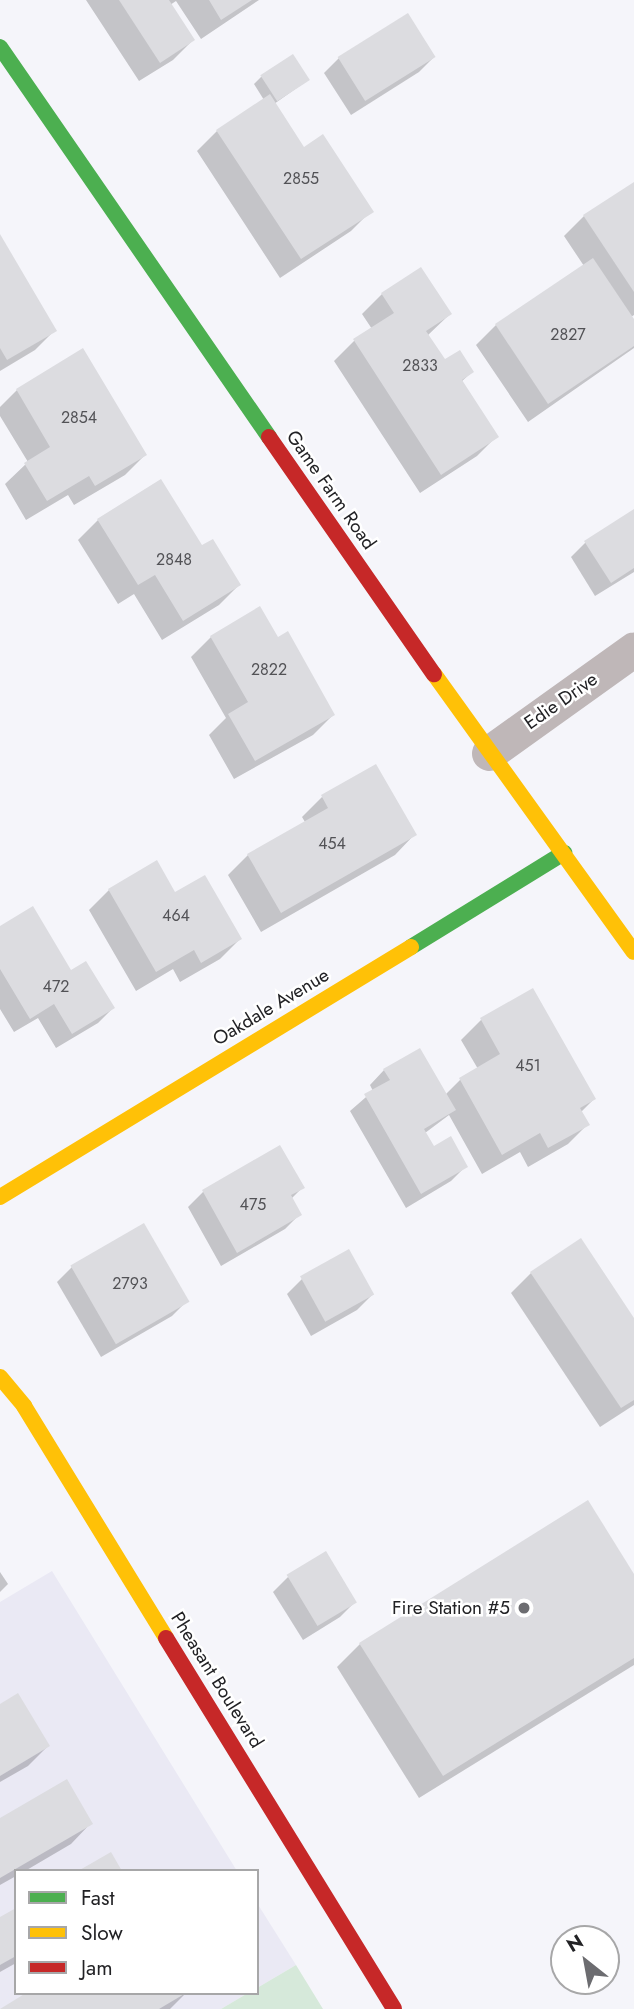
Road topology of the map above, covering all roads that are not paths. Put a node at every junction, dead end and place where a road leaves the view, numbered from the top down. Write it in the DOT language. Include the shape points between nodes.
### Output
graph roads {
  1 [pos="0,47"];
  2 [pos="634,649"];
  3 [pos="489,752"];
  4 [pos="564,853"];
  5 [pos="634,952"];
  6 [pos="0,1198"];
  7 [pos="0,1377"];
  8 [pos="394,2009"];
  1 -- 3 [label="street, Game Farm Road"];
  2 -- 3 [label="street, Edie Drive"];
  3 -- 4 [label="street, Game Farm Road"];
  4 -- 5 [label="street, Game Farm Road"];
  4 -- 6 [label="street, Oakdale Avenue"];
  7 -- 8 [label="street, Pheasant Boulevard" via="24,1406"];
}
